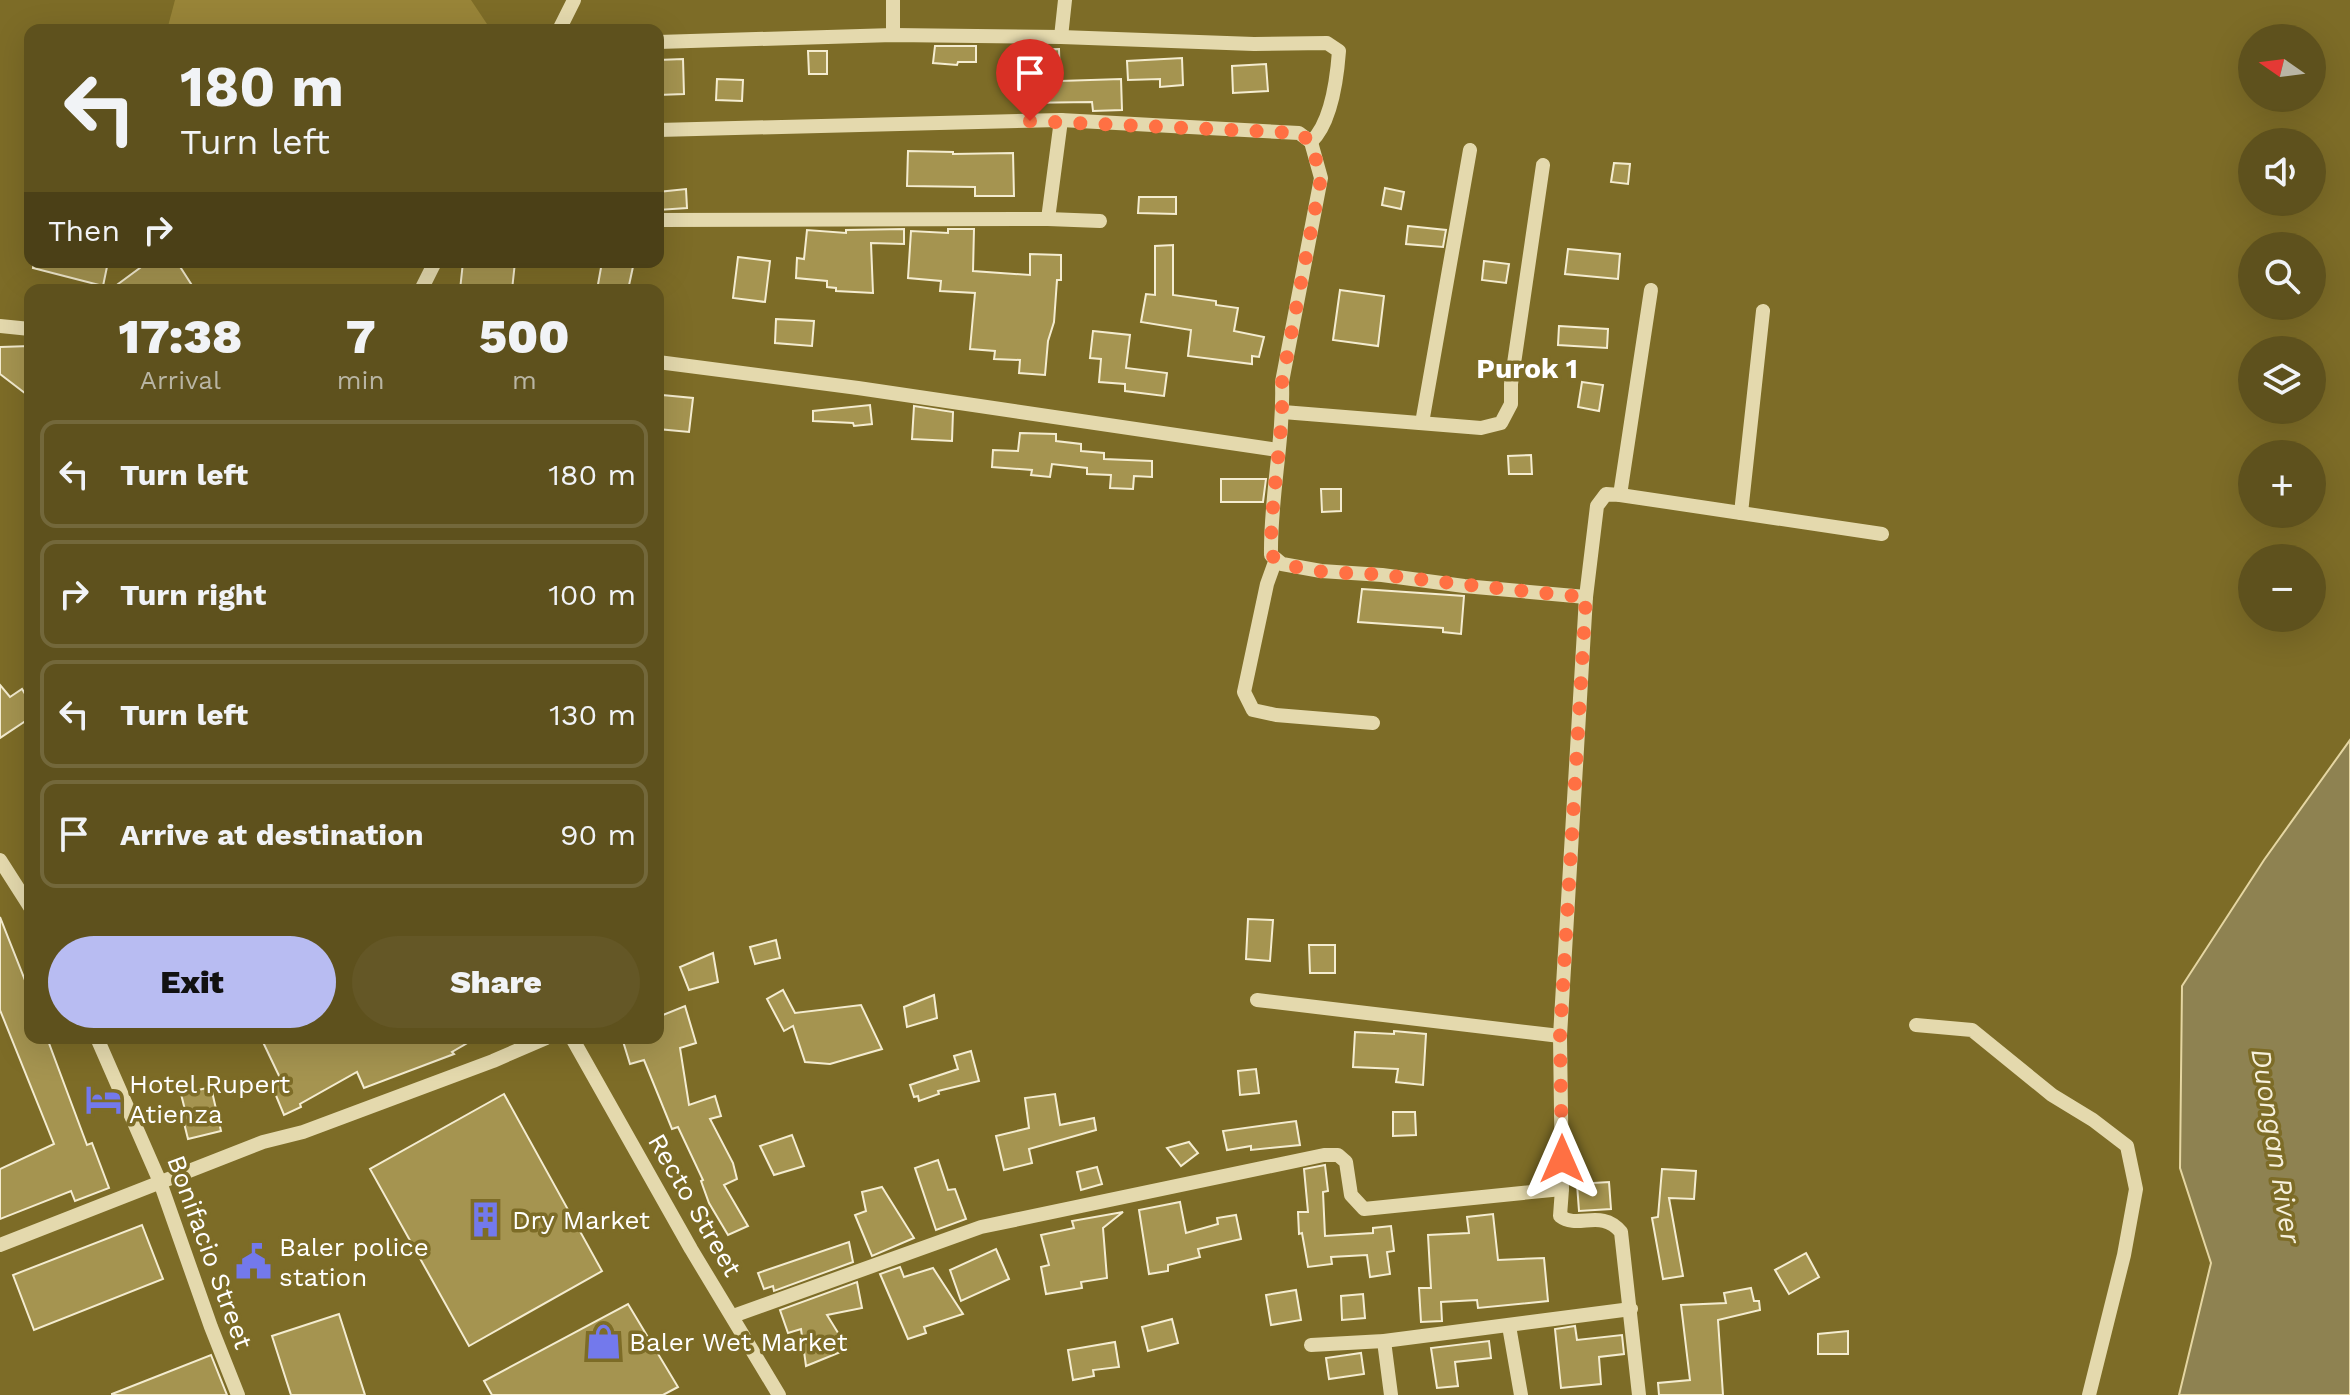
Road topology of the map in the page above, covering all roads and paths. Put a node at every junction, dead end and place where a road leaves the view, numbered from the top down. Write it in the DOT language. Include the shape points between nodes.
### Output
graph roads {
  1 [pos="574,0"];
  2 [pos="893,0"];
  3 [pos="1065,0"];
  4 [pos="562,24"];
  5 [pos="893,35"];
  6 [pos="1061,37"];
  7 [pos="664,42"];
  8 [pos="1061,120"];
  9 [pos="664,130"];
  10 [pos="1311,142"];
  11 [pos="1470,150"];
  12 [pos="1543,165"];
  13 [pos="1048,219"];
  14 [pos="664,220"];
  15 [pos="1100,221"];
  16 [pos="1651,290"];
  17 [pos="1763,311"];
  18 [pos="0,326"];
  19 [pos="24,328"];
  20 [pos="664,363"];
  21 [pos="1283,412"];
  22 [pos="1422,423"];
  23 [pos="1278,450"];
  24 [pos="1620,495"];
  25 [pos="1741,513"];
  26 [pos="1882,534"];
  27 [pos="1276,559"];
  28 [pos="1586,597"];
  29 [pos="1373,723"];
  30 [pos="0,860"];
  31 [pos="24,898"];
  32 [pos="1257,1000"];
  33 [pos="1916,1025"];
  34 [pos="1560,1036"];
  35 [pos="100,1044"];
  36 [pos="532,1044"];
  37 [pos="575,1044"];
  38 [pos="160,1182"];
  39 [pos="1562,1189"];
  40 [pos="0,1245"];
  41 [pos="1631,1309"];
  42 [pos="733,1316"];
  43 [pos="1509,1326"];
  44 [pos="1384,1341"];
  45 [pos="1311,1345"];
  46 [pos="238,1395"];
  47 [pos="779,1395"];
  48 [pos="1391,1395"];
  49 [pos="1521,1395"];
  50 [pos="1639,1395"];
  51 [pos="2089,1395"];
  1 -- 4 [label="street"];
  2 -- 5 [label="street"];
  3 -- 6 [label="street"];
  5 -- 6 [label="street"];
  5 -- 7 [label="street"];
  6 -- 10 [label="street" via="1327,43 1339,51 1337,77 1321,133"];
  8 -- 9 [label="street"];
  8 -- 10 [label="street" via="1299,133"];
  8 -- 13 [label="street"];
  10 -- 21 [label="street" via="1321,178 1282,382"];
  11 -- 22 [label="street"];
  12 -- 22 [label="street" via="1511,404 1501,423 1481,428"];
  13 -- 14 [label="street"];
  13 -- 15 [label="street"];
  16 -- 24 [label="street"];
  17 -- 25 [label="street"];
  18 -- 19 [label="street"];
  20 -- 23 [label="street"];
  21 -- 22 [label="street"];
  21 -- 23 [label="street"];
  23 -- 27 [label="street" via="1270,520 1271,555"];
  24 -- 25 [label="street"];
  24 -- 28 [label="street" via="1606,494 1597,506"];
  25 -- 26 [label="street"];
  27 -- 28 [label="street" via="1321,571"];
  27 -- 29 [label="street" via="1244,692 1253,710"];
  28 -- 34 [label="street"];
  30 -- 31 [label="street"];
  32 -- 34 [label="street"];
  33 -- 51 [label="street" via="1972,1030 2052,1095 2127,1146 2136,1189"];
  34 -- 39 [label="street"];
  35 -- 38 [label="street, Bonifacio Street"];
  36 -- 38 [label="street"];
  37 -- 42 [label="street, Recto Street"];
  38 -- 40 [label="street"];
  38 -- 46 [label="street, Bonifacio Street"];
  39 -- 41 [label="street" via="1560,1216 1568,1221 1603,1220 1621,1232"];
  39 -- 42 [label="street" via="1364,1209 1351,1195 1346,1162 1338,1155 1324,1155 981,1227"];
  41 -- 43 [label="street"];
  41 -- 50 [label="street"];
  42 -- 47 [label="street, Recto Street"];
  43 -- 44 [label="street"];
  43 -- 49 [label="street"];
  44 -- 45 [label="street"];
  44 -- 48 [label="street"];
}
